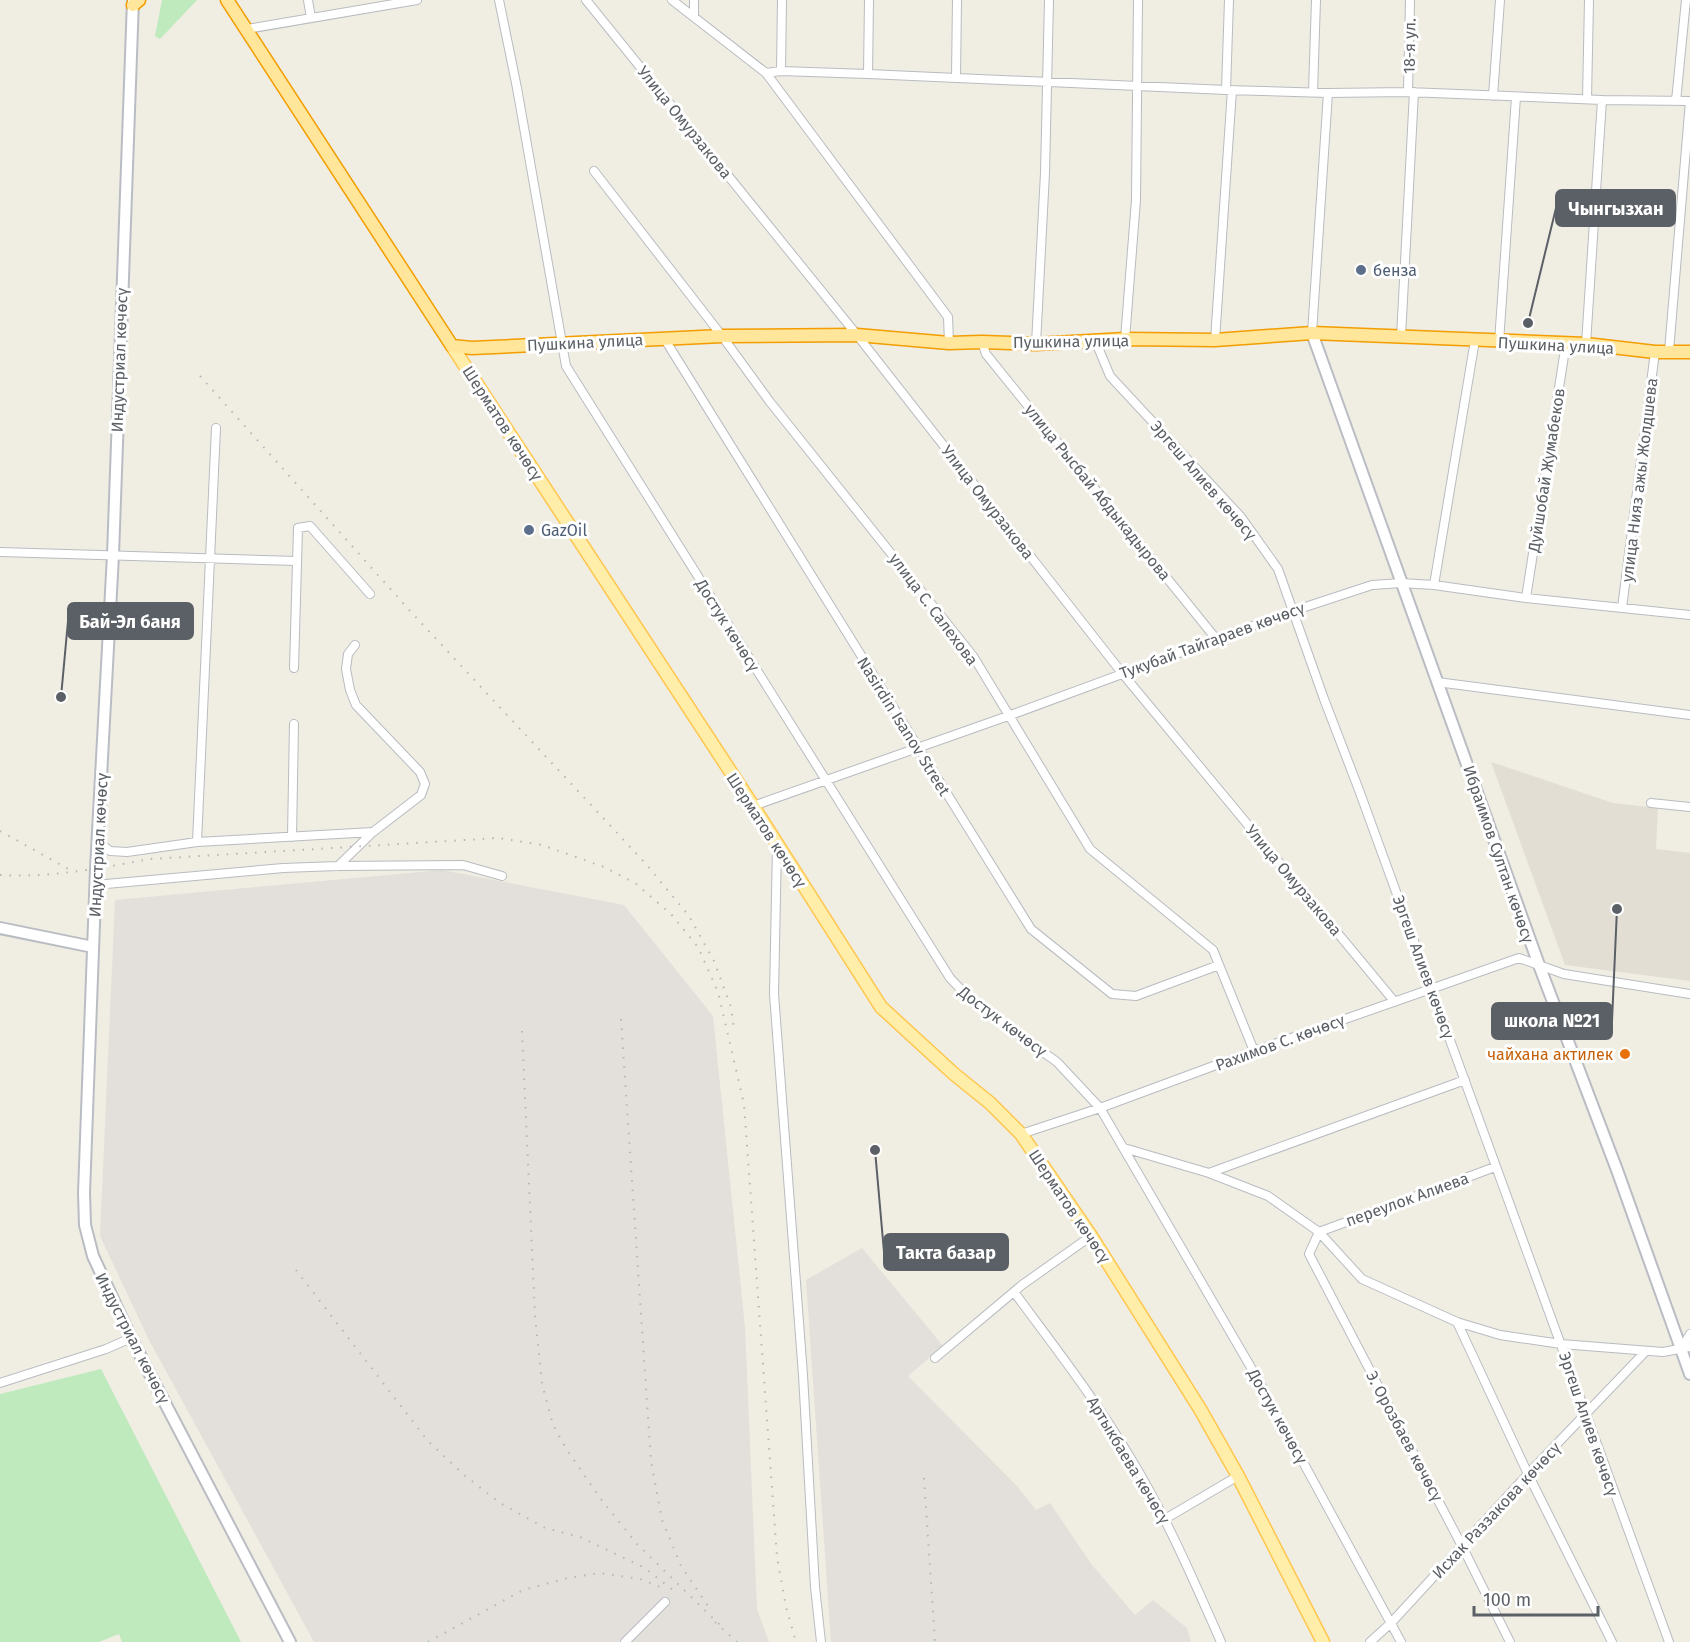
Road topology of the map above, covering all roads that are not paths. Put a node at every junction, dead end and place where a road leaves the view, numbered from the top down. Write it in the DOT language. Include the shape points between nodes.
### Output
graph roads {
  1 [pos="227,0"];
  2 [pos="308,0"];
  3 [pos="415,0"];
  4 [pos="499,0"];
  5 [pos="586,0"];
  6 [pos="672,0"];
  7 [pos="694,0"];
  8 [pos="782,0"];
  9 [pos="869,0"];
  10 [pos="957,0"];
  11 [pos="1049,0"];
  12 [pos="1138,0"];
  13 [pos="1229,0"];
  14 [pos="1316,0"];
  15 [pos="1410,0"];
  16 [pos="1500,0"];
  17 [pos="1589,0"];
  18 [pos="1686,0"];
  19 [pos="135,2"];
  20 [pos="694,17"];
  21 [pos="311,18"];
  22 [pos="247,29"];
  23 [pos="781,71"];
  24 [pos="766,73"];
  25 [pos="868,74"];
  26 [pos="956,78"];
  27 [pos="1048,81"];
  28 [pos="1136,85"];
  29 [pos="1229,90"];
  30 [pos="1313,92"];
  31 [pos="1411,92"];
  32 [pos="1328,93"];
  33 [pos="1493,96"];
  34 [pos="1516,97"];
  35 [pos="1587,99"];
  36 [pos="1602,100"];
  37 [pos="1676,101"];
  38 [pos="1690,101"];
  39 [pos="594,171"];
  40 [pos="1312,333"];
  41 [pos="857,335"];
  42 [pos="722,336"];
  43 [pos="1401,337"];
  44 [pos="664,338"];
  45 [pos="1125,339"];
  46 [pos="1095,340"];
  47 [pos="1215,340"];
  48 [pos="1475,340"];
  49 [pos="982,342"];
  50 [pos="1499,342"];
  51 [pos="560,343"];
  52 [pos="949,343"];
  53 [pos="1566,343"];
  54 [pos="1036,344"];
  55 [pos="1586,344"];
  56 [pos="452,346"];
  57 [pos="1669,351"];
  58 [pos="1655,352"];
  59 [pos="1690,352"];
  60 [pos="216,429"];
  61 [pos="0,552"];
  62 [pos="112,555"];
  63 [pos="210,558"];
  64 [pos="297,561"];
  65 [pos="1401,583"];
  66 [pos="1434,585"];
  67 [pos="370,594"];
  68 [pos="1526,598"];
  69 [pos="1622,608"];
  70 [pos="1293,611"];
  71 [pos="1690,615"];
  72 [pos="1217,640"];
  73 [pos="355,645"];
  74 [pos="294,668"];
  75 [pos="1122,673"];
  76 [pos="1437,682"];
  77 [pos="1690,715"];
  78 [pos="1008,717"];
  79 [pos="294,724"];
  80 [pos="916,748"];
  81 [pos="825,780"];
  82 [pos="1651,802"];
  83 [pos="753,806"];
  84 [pos="1690,807"];
  85 [pos="373,832"];
  86 [pos="292,837"];
  87 [pos="98,841"];
  88 [pos="197,842"];
  89 [pos="777,846"];
  90 [pos="338,866"];
  91 [pos="502,876"];
  92 [pos="95,885"];
  93 [pos="0,928"];
  94 [pos="93,946"];
  95 [pos="1219,965"];
  96 [pos="1539,965"];
  97 [pos="1432,989"];
  98 [pos="1690,994"];
  99 [pos="1394,1001"];
  100 [pos="1254,1051"];
  101 [pos="1465,1080"];
  102 [pos="1100,1108"];
  103 [pos="1021,1134"];
  104 [pos="1124,1148"];
  105 [pos="1495,1167"];
  106 [pos="1209,1173"];
  107 [pos="1319,1232"];
  108 [pos="1090,1236"];
  109 [pos="1014,1292"];
  110 [pos="1456,1322"];
  111 [pos="1690,1334"];
  112 [pos="131,1338"];
  113 [pos="1561,1344"];
  114 [pos="1685,1348"];
  115 [pos="1645,1352"];
  116 [pos="935,1358"];
  117 [pos="1690,1374"];
  118 [pos="0,1383"];
  119 [pos="1585,1416"];
  120 [pos="1528,1474"];
  121 [pos="1238,1476"];
  122 [pos="1165,1519"];
  123 [pos="1462,1546"];
  124 [pos="665,1602"];
  125 [pos="1391,1623"];
  126 [pos="290,1642"];
  127 [pos="625,1642"];
  128 [pos="821,1642"];
  129 [pos="1221,1642"];
  130 [pos="1323,1642"];
  131 [pos="1370,1642"];
  132 [pos="1401,1642"];
  133 [pos="1509,1642"];
  134 [pos="1612,1642"];
  135 [pos="1669,1642"];
  1 -- 22 [label="highway, Шерматов көчөсү"];
  2 -- 21 [label="street"];
  3 -- 21 [label="street"];
  4 -- 51 [label="street, Достук көчөсү"];
  5 -- 41 [label="street, Улица Омурзакова"];
  6 -- 20 [label="street"];
  7 -- 20 [label="street"];
  8 -- 23 [label="street"];
  9 -- 25 [label="street"];
  10 -- 26 [label="street"];
  11 -- 27 [label="street"];
  12 -- 28 [label="street"];
  13 -- 29 [label="street"];
  14 -- 30 [label="street"];
  15 -- 31 [label="street, 18-я ул."];
  16 -- 33 [label="street"];
  17 -- 35 [label="street"];
  18 -- 37 [label="street"];
  19 -- 62 [label="main road, Индустриал көчөсү"];
  20 -- 24 [label="street"];
  21 -- 22 [label="street"];
  22 -- 56 [label="highway, Шерматов көчөсү"];
  23 -- 24 [label="street"];
  23 -- 25 [label="street"];
  24 -- 52 [label="street" via="948,317"];
  25 -- 26 [label="street"];
  26 -- 27 [label="street"];
  27 -- 28 [label="street"];
  27 -- 54 [label="street"];
  28 -- 29 [label="street"];
  28 -- 45 [label="street" via="1136,200"];
  29 -- 30 [label="street"];
  29 -- 47 [label="street"];
  30 -- 32 [label="street"];
  31 -- 32 [label="street"];
  31 -- 33 [label="street"];
  31 -- 43 [label="street, 18-я ул."];
  32 -- 40 [label="street"];
  33 -- 34 [label="street"];
  34 -- 35 [label="street"];
  34 -- 50 [label="street"];
  35 -- 36 [label="street"];
  36 -- 37 [label="street"];
  36 -- 55 [label="street"];
  37 -- 38 [label="street"];
  38 -- 57 [label="street"];
  39 -- 42 [label="street, улица С. Салехова"];
  40 -- 43 [label="highway, Пушкина улица"];
  40 -- 47 [label="highway, Пушкина улица"];
  40 -- 65 [label="main road, Ибраимов Султан көчөсү"];
  41 -- 42 [label="highway, Пушкина улица"];
  41 -- 52 [label="highway, Пушкина улица"];
  41 -- 75 [label="street, Улица Омурзакова"];
  42 -- 44 [label="highway, Пушкина улица"];
  42 -- 78 [label="street, улица С. Салехова" via="973,656"];
  43 -- 48 [label="highway, Пушкина улица"];
  44 -- 51 [label="highway, Пушкина улица"];
  44 -- 80 [label="street, Nasirdin Isanov Street"];
  45 -- 46 [label="highway, Пушкина улица"];
  45 -- 47 [label="highway, Пушкина улица"];
  46 -- 54 [label="highway, Пушкина улица"];
  46 -- 70 [label="street, Эргеш Алиев көчөсү" via="1110,376 1241,517 1278,570"];
  48 -- 50 [label="highway, Пушкина улица"];
  48 -- 66 [label="street"];
  49 -- 52 [label="highway, Пушкина улица"];
  49 -- 54 [label="highway, Пушкина улица"];
  49 -- 72 [label="street, улица Рысбай Абдыкадырова" via="986,354"];
  50 -- 53 [label="highway, Пушкина улица"];
  51 -- 56 [label="highway, Пушкина улица"];
  51 -- 81 [label="street, Достук көчөсү" via="566,366"];
  53 -- 55 [label="highway, Пушкина улица"];
  53 -- 68 [label="street, Дуйшобай Жумабеков"];
  55 -- 58 [label="highway, Пушкина улица"];
  56 -- 83 [label="main road, Шерматов көчөсү"];
  57 -- 58 [label="highway, Пушкина улица"];
  57 -- 59 [label="highway, Пушкина улица"];
  58 -- 69 [label="street, улица Нияз ажы Жолдшева"];
  60 -- 63 [label="street"];
  61 -- 62 [label="street"];
  62 -- 63 [label="street"];
  62 -- 87 [label="main road, Индустриал көчөсү"];
  63 -- 64 [label="street"];
  63 -- 88 [label="street"];
  64 -- 67 [label="street" via="298,528 310,526"];
  64 -- 74 [label="street"];
  65 -- 66 [label="street, Тукубай Тайгараев көчөсү"];
  65 -- 70 [label="street, Тукубай Тайгараев көчөсү" via="1372,585"];
  65 -- 76 [label="main road, Ибраимов Султан көчөсү"];
  66 -- 68 [label="street, Тукубай Тайгараев көчөсү"];
  68 -- 69 [label="street, Тукубай Тайгараев көчөсү"];
  69 -- 71 [label="street, Тукубай Тайгараев көчөсү"];
  70 -- 72 [label="street, Тукубай Тайгараев көчөсү"];
  70 -- 97 [label="street, Эргеш Алиев көчөсү"];
  72 -- 75 [label="street, Тукубай Тайгараев көчөсү"];
  73 -- 85 [label="street" via="348,654 346,669 356,705 420,772 425,784 422,795"];
  75 -- 78 [label="street, Тукубай Тайгараев көчөсү"];
  75 -- 99 [label="street, Улица Омурзакова"];
  76 -- 77 [label="street"];
  76 -- 96 [label="main road, Ибраимов Султан көчөсү"];
  78 -- 80 [label="street, Тукубай Тайгараев көчөсү"];
  78 -- 95 [label="street, улица С. Салехова" via="1090,849 1213,950"];
  79 -- 86 [label="street"];
  80 -- 81 [label="street, Тукубай Тайгараев көчөсү"];
  80 -- 95 [label="street, Nasirdin Isanov Street" via="1031,929 1112,994 1136,996"];
  81 -- 83 [label="street, Тукубай Тайгараев көчөсү"];
  81 -- 102 [label="street, Достук көчөсү" via="950,978 972,1001 1057,1062"];
  82 -- 84 [label="street"];
  83 -- 89 [label="main road, Шерматов көчөсү"];
  85 -- 86 [label="street"];
  85 -- 90 [label="street"];
  86 -- 88 [label="street"];
  87 -- 88 [label="street" via="110,850 127,852"];
  87 -- 92 [label="main road, Индустриал көчөсү"];
  89 -- 103 [label="main road, Шерматов көчөсү" via="881,1007"];
  89 -- 128 [label="street" via="774,994 803,1375 814,1587"];
  90 -- 91 [label="street" via="463,865"];
  90 -- 92 [label="street"];
  92 -- 94 [label="main road, Индустриал көчөсү"];
  93 -- 94 [label="main road"];
  94 -- 112 [label="main road, Индустриал көчөсү" via="85,1225 93,1256"];
  95 -- 100 [label="street, улица С. Салехова"];
  96 -- 97 [label="street, Рахимов С. көчөсү" via="1520,958"];
  96 -- 98 [label="street, Рахимов С. көчөсү" via="1564,974"];
  96 -- 114 [label="main road, Ибраимов Султан көчөсү"];
  97 -- 99 [label="street, Рахимов С. көчөсү"];
  97 -- 101 [label="street, Эргеш Алиев көчөсү"];
  99 -- 100 [label="street, Рахимов С. көчөсү"];
  100 -- 102 [label="street, Рахимов С. көчөсү"];
  101 -- 105 [label="street, Эргеш Алиев көчөсү"];
  101 -- 106 [label="street"];
  102 -- 103 [label="street, Рахимов С. көчөсү"];
  102 -- 104 [label="street, Достук көчөсү"];
  103 -- 108 [label="main road, Шерматов көчөсү"];
  104 -- 106 [label="street"];
  104 -- 125 [label="street, Достук көчөсү" via="1260,1383"];
  105 -- 107 [label="street, переулок Алиева"];
  105 -- 113 [label="street, Эргеш Алиев көчөсү"];
  106 -- 107 [label="street" via="1268,1196"];
  107 -- 110 [label="street" via="1362,1279"];
  107 -- 123 [label="street, Э. Орозбаев көчөсү" via="1309,1254"];
  108 -- 109 [label="street"];
  108 -- 121 [label="main road, Шерматов көчөсү"];
  109 -- 116 [label="street"];
  109 -- 122 [label="street, Артыкбаева көчөсү" via="1097,1405"];
  110 -- 113 [label="street" via="1500,1335"];
  110 -- 120 [label="street"];
  111 -- 114 [label="street"];
  112 -- 118 [label="street"];
  112 -- 126 [label="main road, Индустриал көчөсү"];
  113 -- 115 [label="street"];
  113 -- 119 [label="street, Эргеш Алиев көчөсү"];
  114 -- 115 [label="street"];
  114 -- 117 [label="main road, Ибраимов Султан көчөсү"];
  115 -- 119 [label="street, Исхак Раззакова көчөсү"];
  119 -- 120 [label="street, Исхак Раззакова көчөсү"];
  119 -- 135 [label="street, Эргеш Алиев көчөсү"];
  120 -- 123 [label="street, Исхак Раззакова көчөсү"];
  120 -- 134 [label="street"];
  121 -- 122 [label="street"];
  121 -- 130 [label="main road, Шерматов көчөсү"];
  122 -- 129 [label="street, Артыкбаева көчөсү"];
  123 -- 125 [label="street, Исхак Раззакова көчөсү"];
  123 -- 133 [label="street, Э. Орозбаев көчөсү"];
  124 -- 127 [label="street"];
  125 -- 131 [label="street, Исхак Раззакова көчөсү"];
  125 -- 132 [label="street, Достук көчөсү"];
}
